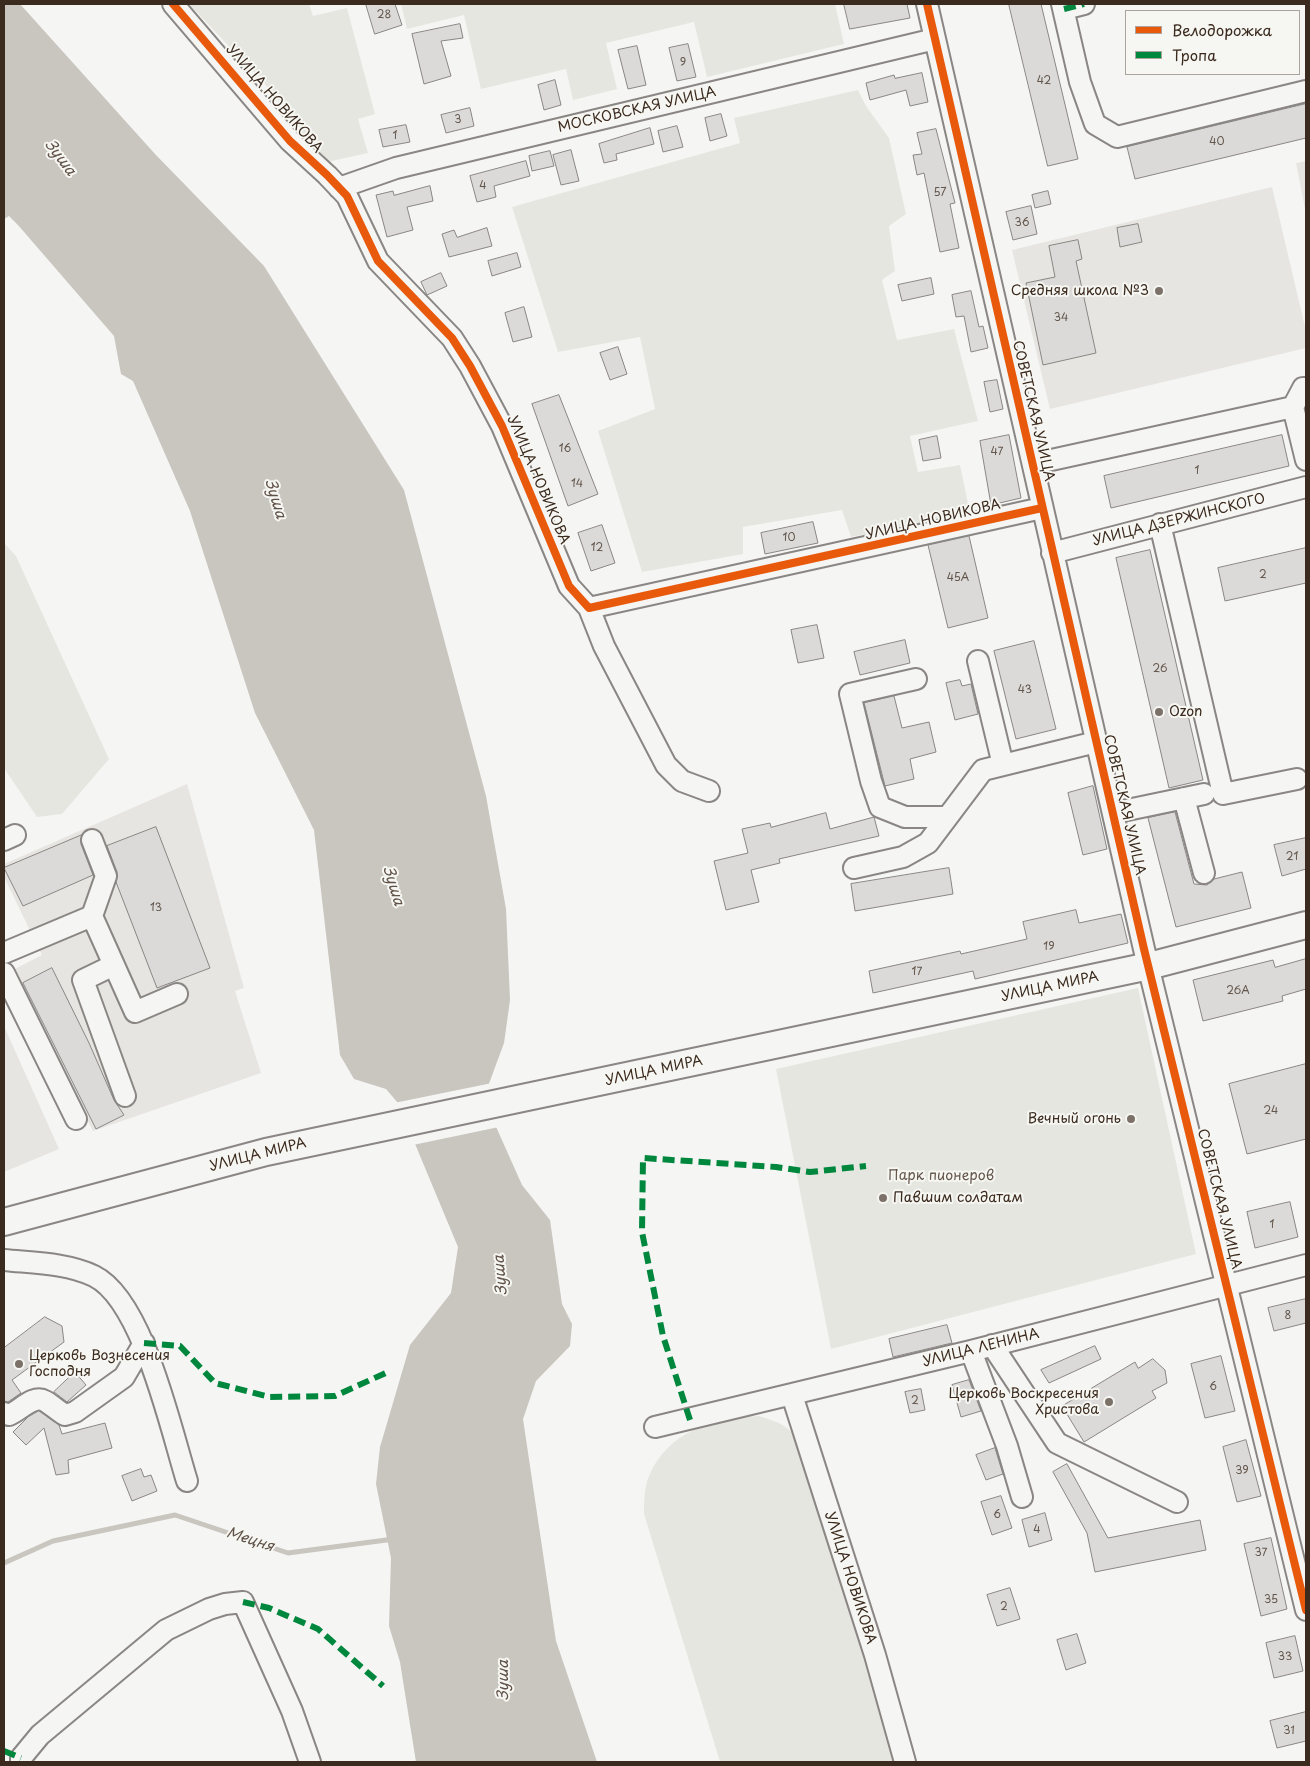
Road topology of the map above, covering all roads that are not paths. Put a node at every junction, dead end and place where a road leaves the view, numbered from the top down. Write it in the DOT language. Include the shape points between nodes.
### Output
graph roads {
  1 [pos="173,4"];
  2 [pos="927,4"];
  3 [pos="1084,4"];
  4 [pos="1063,6"];
  5 [pos="935,39"];
  6 [pos="1306,91"];
  7 [pos="340,188"];
  8 [pos="1306,388"];
  9 [pos="1293,407"];
  10 [pos="1306,460"];
  11 [pos="1033,464"];
  12 [pos="1306,487"];
  13 [pos="1042,508"];
  14 [pos="1160,524"];
  15 [pos="1052,553"];
  16 [pos="589,608"];
  17 [pos="978,661"];
  18 [pos="916,679"];
  19 [pos="1096,742"];
  20 [pos="1002,765"];
  21 [pos="1297,778"];
  22 [pos="709,791"];
  23 [pos="1204,794"];
  24 [pos="1184,798"];
  25 [pos="1113,813"];
  26 [pos="947,817"];
  27 [pos="92,840"];
  28 [pos="854,868"];
  29 [pos="1204,873"];
  30 [pos="92,916"];
  31 [pos="1306,925"];
  32 [pos="4,953"];
  33 [pos="114,965"];
  34 [pos="1149,966"];
  35 [pos="4,973"];
  36 [pos="177,994"];
  37 [pos="125,1096"];
  38 [pos="76,1119"];
  39 [pos="4,1222"];
  40 [pos="4,1260"];
  41 [pos="1306,1265"];
  42 [pos="1228,1285"];
  43 [pos="144,1343"];
  44 [pos="992,1345"];
  45 [pos="971,1351"];
  46 [pos="792,1395"];
  47 [pos="4,1412"];
  48 [pos="655,1428"];
  49 [pos="187,1481"];
  50 [pos="1022,1498"];
  51 [pos="1177,1502"];
  52 [pos="1300,1556"];
  53 [pos="1306,1610"];
  54 [pos="21,1762"];
  55 [pos="310,1762"];
  56 [pos="905,1762"];
  1 -- 7 [label="street, УЛИЦА НОВИКОВА" via="290,141"];
  2 -- 5 [label="street, СОВЕТСКАЯ УЛИЦА"];
  3 -- 4 [label="street"];
  4 -- 6 [label="street" via="1080,82 1095,124 1117,137"];
  5 -- 7 [label="street, МОСКОВСКАЯ УЛИЦА" via="396,168"];
  5 -- 11 [label="street, СОВЕТСКАЯ УЛИЦА"];
  7 -- 16 [label="street, УЛИЦА НОВИКОВА" via="347,196 378,261 452,338 470,366 502,426 569,586"];
  8 -- 9 [label="street"];
  9 -- 10 [label="street"];
  9 -- 11 [label="street"];
  11 -- 13 [label="street, СОВЕТСКАЯ УЛИЦА"];
  12 -- 14 [label="street, УЛИЦА ДЗЕРЖИНСКОГО"];
  13 -- 15 [label="street, СОВЕТСКАЯ УЛИЦА"];
  13 -- 16 [label="street, УЛИЦА НОВИКОВА"];
  14 -- 15 [label="street, УЛИЦА ДЗЕРЖИНСКОГО"];
  14 -- 21 [label="street" via="1223,794"];
  15 -- 19 [label="street, СОВЕТСКАЯ УЛИЦА"];
  16 -- 22 [label="street" via="604,646 666,765 682,781"];
  17 -- 20 [label="street"];
  18 -- 26 [label="street" via="850,694 870,781 880,807 905,817"];
  19 -- 20 [label="street"];
  19 -- 25 [label="street, СОВЕТСКАЯ УЛИЦА"];
  20 -- 26 [label="street" via="983,770"];
  23 -- 24 [label="street"];
  24 -- 25 [label="street"];
  24 -- 29 [label="street"];
  25 -- 34 [label="street, СОВЕТСКАЯ УЛИЦА"];
  26 -- 28 [label="street" via="928,843 903,857"];
  27 -- 30 [label="street" via="106,876"];
  30 -- 32 [label="street"];
  30 -- 33 [label="street"];
  31 -- 34 [label="main road, УЛИЦА МИРА"];
  33 -- 36 [label="street" via="135,1012"];
  33 -- 37 [label="street" via="83,980"];
  34 -- 39 [label="main road, УЛИЦА МИРА" via="266,1152"];
  34 -- 42 [label="street, СОВЕТСКАЯ УЛИЦА"];
  35 -- 38 [label="street"];
  40 -- 43 [label="street" via="66,1267 94,1276 122,1302"];
  41 -- 42 [label="street, УЛИЦА ЛЕНИНА"];
  42 -- 44 [label="street, УЛИЦА ЛЕНИНА"];
  42 -- 52 [label="street, СОВЕТСКАЯ УЛИЦА"];
  43 -- 47 [label="street" via="124,1377 75,1412 65,1415 38,1399 19,1412 9,1415"];
  43 -- 49 [label="street"];
  44 -- 45 [label="street, УЛИЦА ЛЕНИНА"];
  44 -- 51 [label="street" via="1057,1442"];
  45 -- 46 [label="street, УЛИЦА ЛЕНИНА"];
  45 -- 50 [label="street" via="1007,1446"];
  46 -- 48 [label="street, УЛИЦА ЛЕНИНА"];
  46 -- 56 [label="street, УЛИЦА НОВИКОВА" via="875,1655"];
  52 -- 53 [label="street, СОВЕТСКАЯ УЛИЦА"];
  54 -- 55 [label="street" via="40,1735 166,1630 209,1609 243,1602 292,1711"];
}
